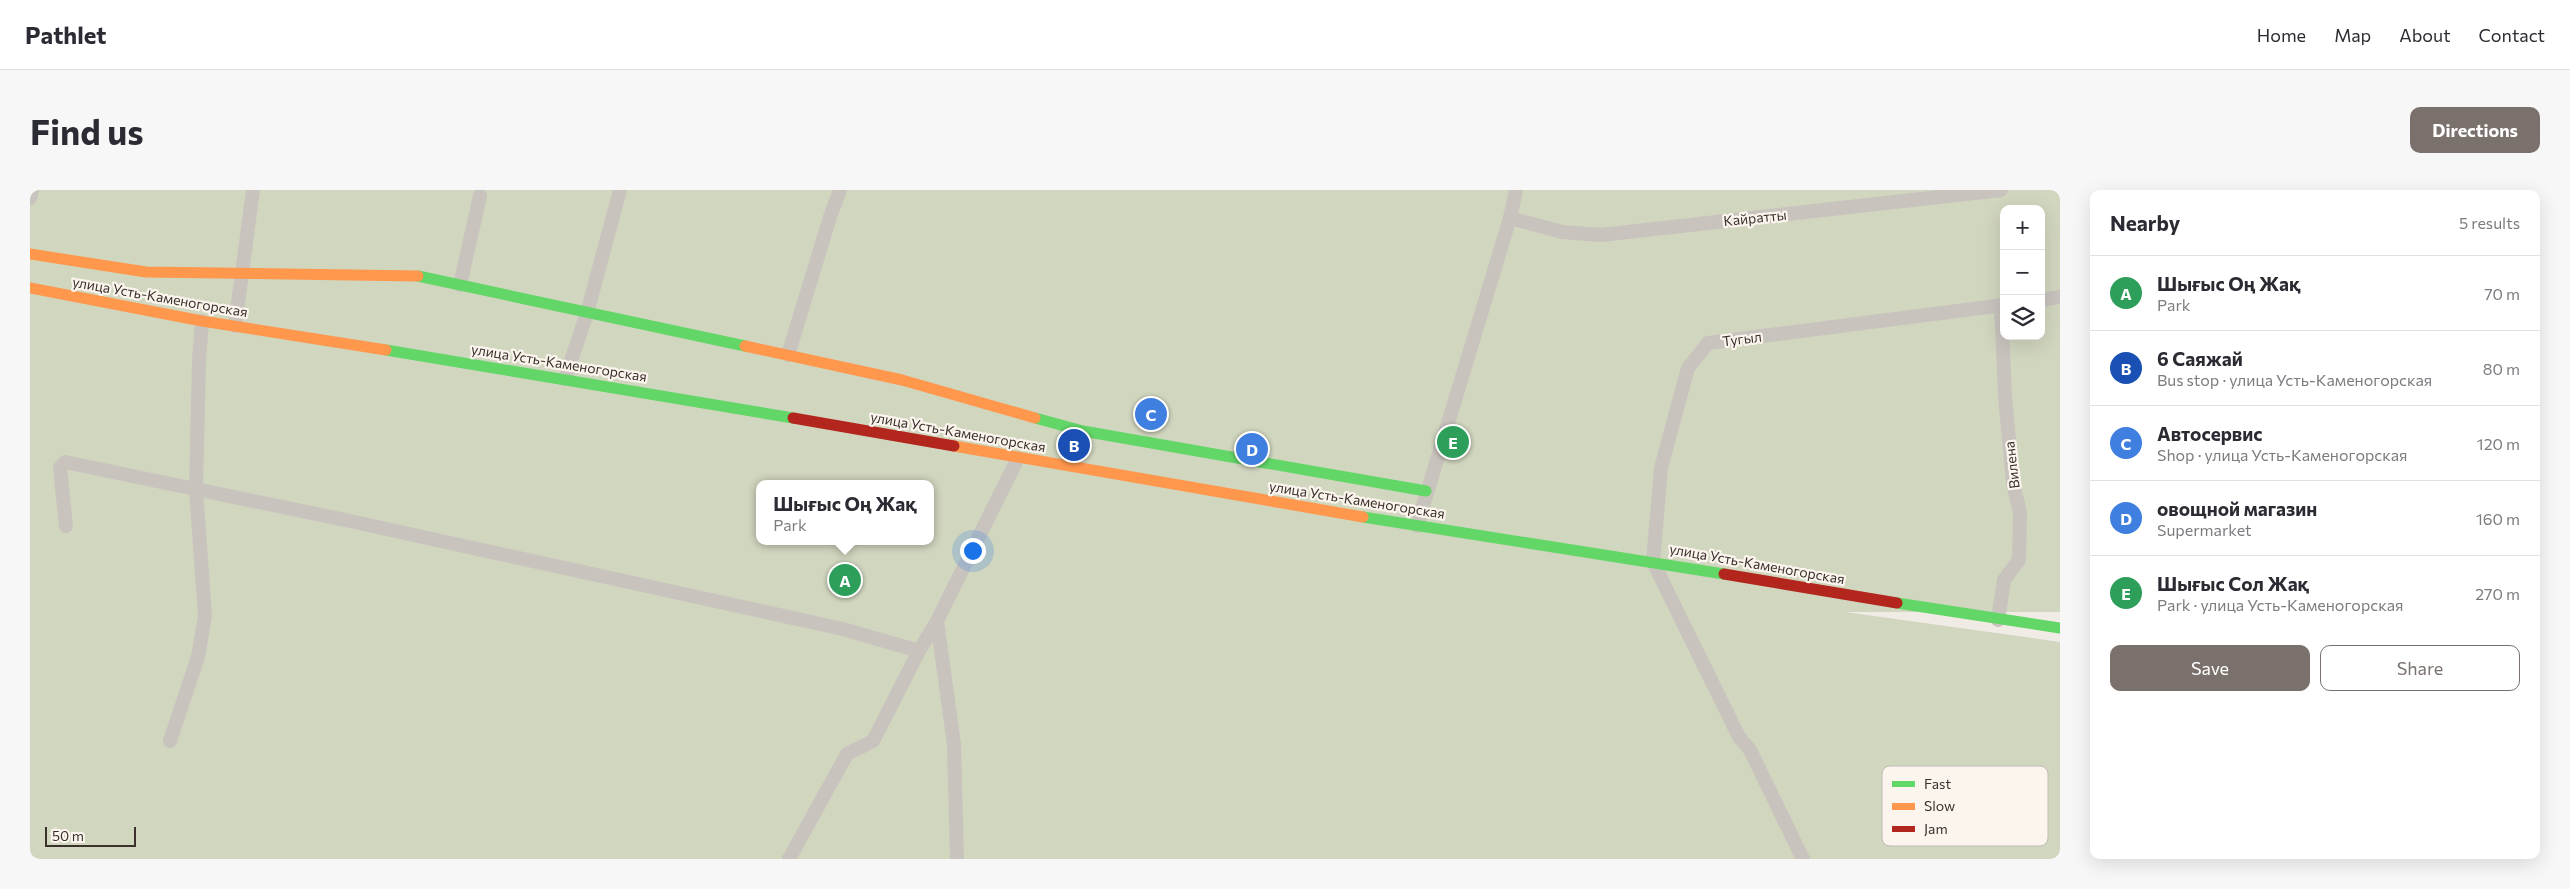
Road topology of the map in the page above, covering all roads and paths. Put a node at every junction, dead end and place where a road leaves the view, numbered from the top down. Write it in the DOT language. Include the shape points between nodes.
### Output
graph roads {
  1 [pos="32,190"];
  2 [pos="253,190"];
  3 [pos="620,190"];
  4 [pos="840,190"];
  5 [pos="1516,190"];
  6 [pos="2001,190"];
  7 [pos="480,196"];
  8 [pos="30,198"];
  9 [pos="1510,218"];
  10 [pos="30,254"];
  11 [pos="242,274"];
  12 [pos="460,285"];
  13 [pos="30,288"];
  14 [pos="2060,297"];
  15 [pos="2045,299"];
  16 [pos="2000,305"];
  17 [pos="586,313"];
  18 [pos="202,321"];
  19 [pos="236,326"];
  20 [pos="2004,340"];
  21 [pos="788,355"];
  22 [pos="565,379"];
  23 [pos="1018,458"];
  24 [pos="196,488"];
  25 [pos="1426,491"];
  26 [pos="66,526"];
  27 [pos="1417,526"];
  28 [pos="1653,562"];
  29 [pos="1998,620"];
  30 [pos="937,621"];
  31 [pos="2060,628"];
  32 [pos="918,651"];
  33 [pos="170,741"];
  34 [pos="789,859"];
  35 [pos="957,859"];
  36 [pos="1802,859"];
  1 -- 8 [label="street"];
  2 -- 11 [label="street"];
  3 -- 17 [label="street"];
  4 -- 21 [label="street"];
  5 -- 9 [label="street"];
  6 -- 9 [label="street, Кайратты" via="1601,235 1562,232"];
  7 -- 12 [label="street"];
  9 -- 25 [label="street"];
  10 -- 11 [label="street" via="146,272"];
  11 -- 12 [label="street" via="419,276"];
  11 -- 19 [label="street"];
  12 -- 17 [label="street"];
  13 -- 18 [label="street, улица Усть-Каменогорская"];
  14 -- 15 [label="street"];
  16 -- 28 [label="street, Тугыл" via="1708,343 1688,368 1661,468"];
  17 -- 21 [label="street"];
  17 -- 22 [label="street"];
  18 -- 19 [label="street, улица Усть-Каменогорская"];
  18 -- 24 [label="street"];
  19 -- 22 [label="street, улица Усть-Каменогорская"];
  20 -- 29 [label="street, Вилена" via="2012,484 2020,512 2019,560 2004,580"];
  21 -- 25 [label="street" via="902,380 1083,431"];
  22 -- 23 [label="street, улица Усть-Каменогорская"];
  23 -- 27 [label="street, улица Усть-Каменогорская"];
  23 -- 30 [label="street"];
  24 -- 26 [label="street" via="65,462 60,468"];
  24 -- 32 [label="street" via="843,628"];
  24 -- 33 [label="street" via="205,616 198,658"];
  25 -- 27 [label="street"];
  27 -- 28 [label="street, улица Усть-Каменогорская"];
  28 -- 29 [label="street, улица Усть-Каменогорская"];
  28 -- 36 [label="street"];
  29 -- 31 [label="street, улица Усть-Каменогорская"];
  30 -- 32 [label="street"];
  30 -- 35 [label="street" via="954,744"];
  32 -- 34 [label="street" via="873,741 847,754"];
}
